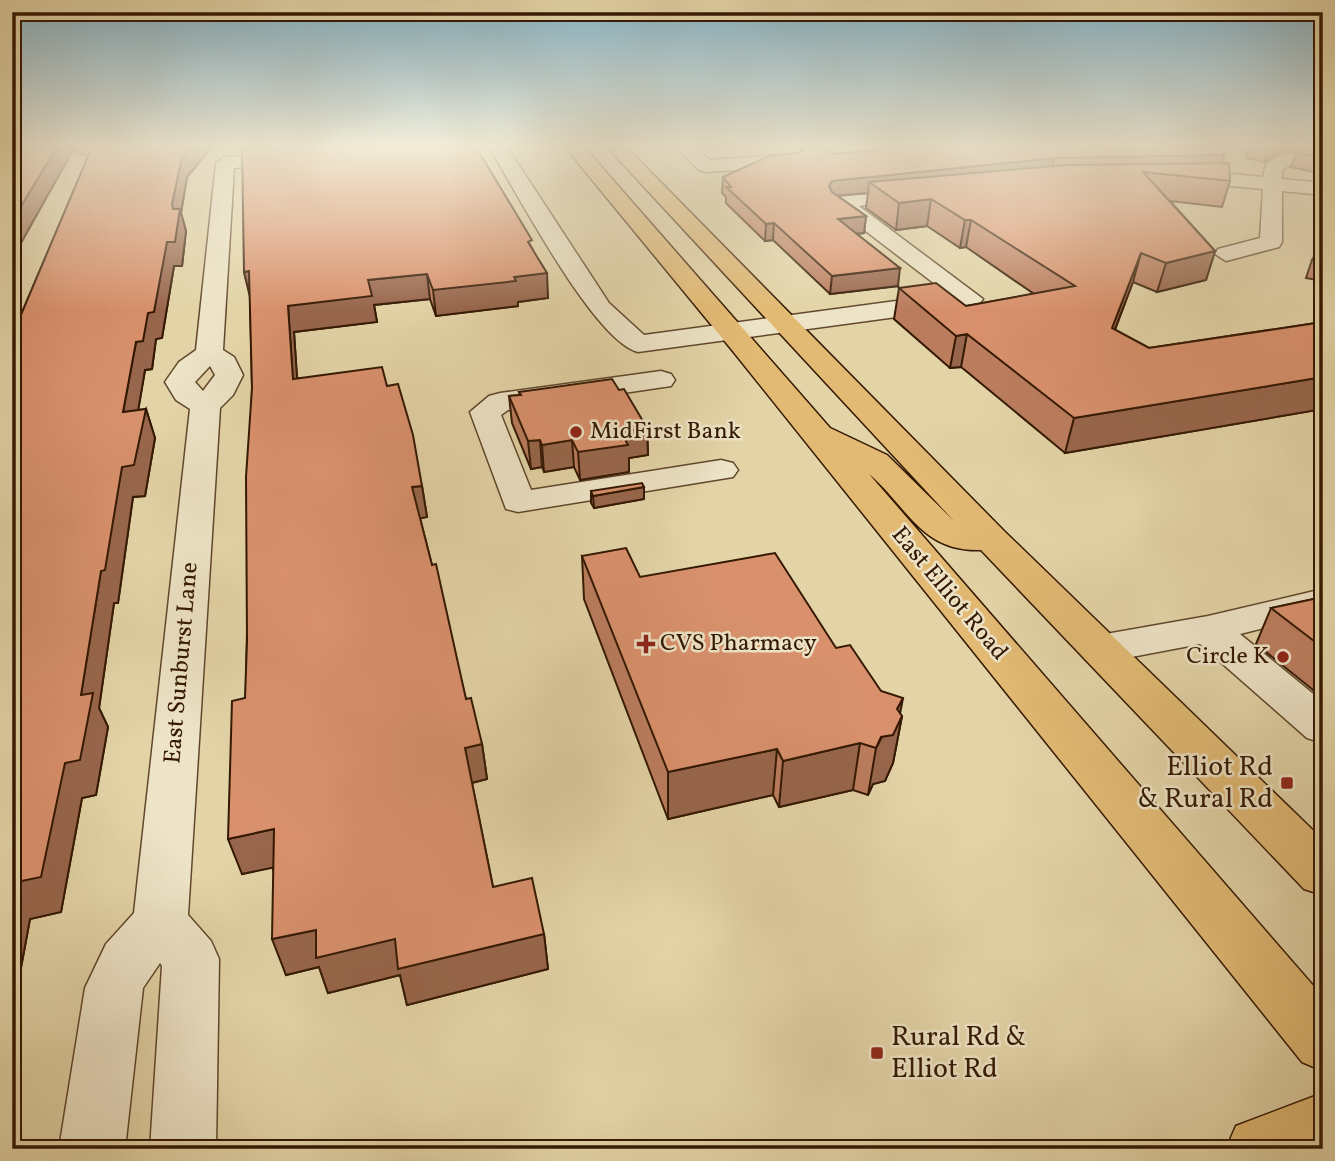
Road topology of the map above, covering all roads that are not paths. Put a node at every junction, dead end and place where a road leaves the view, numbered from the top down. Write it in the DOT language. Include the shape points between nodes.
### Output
graph roads {
  1 [pos="222,201"];
  2 [pos="532,201"];
  3 [pos="620,201"];
  4 [pos="668,201"];
  5 [pos="848,201"];
  6 [pos="1271,201"];
  7 [pos="1226,254"];
  8 [pos="786,323"];
  9 [pos="731,331"];
  10 [pos="661,380"];
  11 [pos="815,432"];
  12 [pos="721,470"];
  13 [pos="991,539"];
  14 [pos="1323,601"];
  15 [pos="1208,629"];
  16 [pos="1100,649"];
  17 [pos="1323,727"];
  18 [pos="1323,874"];
  19 [pos="160,922"];
  20 [pos="1323,1042"];
  21 [pos="1323,1125"];
  22 [pos="92,1149"];
  23 [pos="183,1149"];
  24 [pos="1259,1149"];
  1 -- 19 [label="street, East Sunburst Lane" via="209,353 189,368 180,382 186,394 205,405"];
  2 -- 9 [label="street" via="600,308 633,339"];
  3 -- 9 [label="main road, East Elliot Road"];
  4 -- 8 [label="main road"];
  5 -- 8 [label="street" via="840,202 970,299"];
  6 -- 7 [label="street" via="1271,242"];
  8 -- 9 [label="street"];
  8 -- 13 [label="main road"];
  9 -- 11 [label="main road, East Elliot Road"];
  10 -- 12 [label="street" via="500,402 485,412 518,502"];
  11 -- 13 [label="main road" via="876,463 930,519 959,540"];
  11 -- 20 [label="main road, East Elliot Road"];
  13 -- 16 [label="main road"];
  14 -- 15 [label="street"];
  15 -- 16 [label="street"];
  15 -- 17 [label="street"];
  16 -- 18 [label="main road"];
  19 -- 22 [label="street" via="126,962 114,988"];
  19 -- 23 [label="street" via="191,959"];
  21 -- 24 [label="main road"];
}
